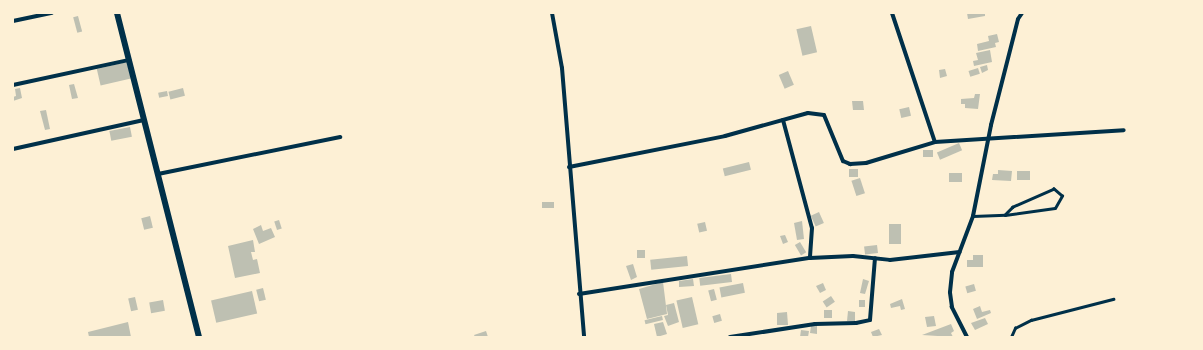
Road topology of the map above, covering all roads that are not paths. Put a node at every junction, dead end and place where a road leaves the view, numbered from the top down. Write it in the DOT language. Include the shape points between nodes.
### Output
graph roads {
  1 [pos="52,13"];
  2 [pos="117,13"];
  3 [pos="552,13"];
  4 [pos="892,13"];
  5 [pos="1022,13"];
  6 [pos="13,21"];
  7 [pos="129,60"];
  8 [pos="13,85"];
  9 [pos="144,120"];
  10 [pos="783,120"];
  11 [pos="1124,130"];
  12 [pos="340,137"];
  13 [pos="988,140"];
  14 [pos="935,142"];
  15 [pos="13,149"];
  16 [pos="569,167"];
  17 [pos="158,174"];
  18 [pos="972,216"];
  19 [pos="1005,216"];
  20 [pos="960,252"];
  21 [pos="810,258"];
  22 [pos="875,258"];
  23 [pos="579,294"];
  24 [pos="1112,299"];
  25 [pos="199,337"];
  26 [pos="584,337"];
  27 [pos="730,337"];
  28 [pos="967,337"];
  29 [pos="1011,337"];
  1 -- 6 [label="street"];
  2 -- 7 [label="street"];
  3 -- 16 [label="street" via="562,68"];
  4 -- 14 [label="street"];
  5 -- 13 [label="street" via="1018,19"];
  7 -- 8 [label="street"];
  7 -- 9 [label="street"];
  9 -- 15 [label="street"];
  9 -- 17 [label="street"];
  10 -- 14 [label="street" via="808,113 824,116 843,161 850,164 866,163"];
  10 -- 16 [label="street" via="725,136"];
  10 -- 21 [label="street" via="812,228"];
  11 -- 13 [label="street"];
  12 -- 17 [label="street"];
  13 -- 14 [label="street"];
  13 -- 18 [label="street"];
  16 -- 23 [label="street"];
  17 -- 25 [label="street"];
  18 -- 19 [label="lane"];
  18 -- 20 [label="street"];
  19 -- 19 [label="lane" via="1055,208 1062,196 1054,189 1013,207"];
  20 -- 22 [label="street" via="945,252 903,260"];
  20 -- 28 [label="street" via="952,272 950,292 952,307"];
  21 -- 22 [label="street"];
  21 -- 23 [label="street"];
  22 -- 27 [label="street" via="870,320 815,324"];
  23 -- 26 [label="street"];
  24 -- 29 [label="lane" via="1031,320 1015,328"];
}
